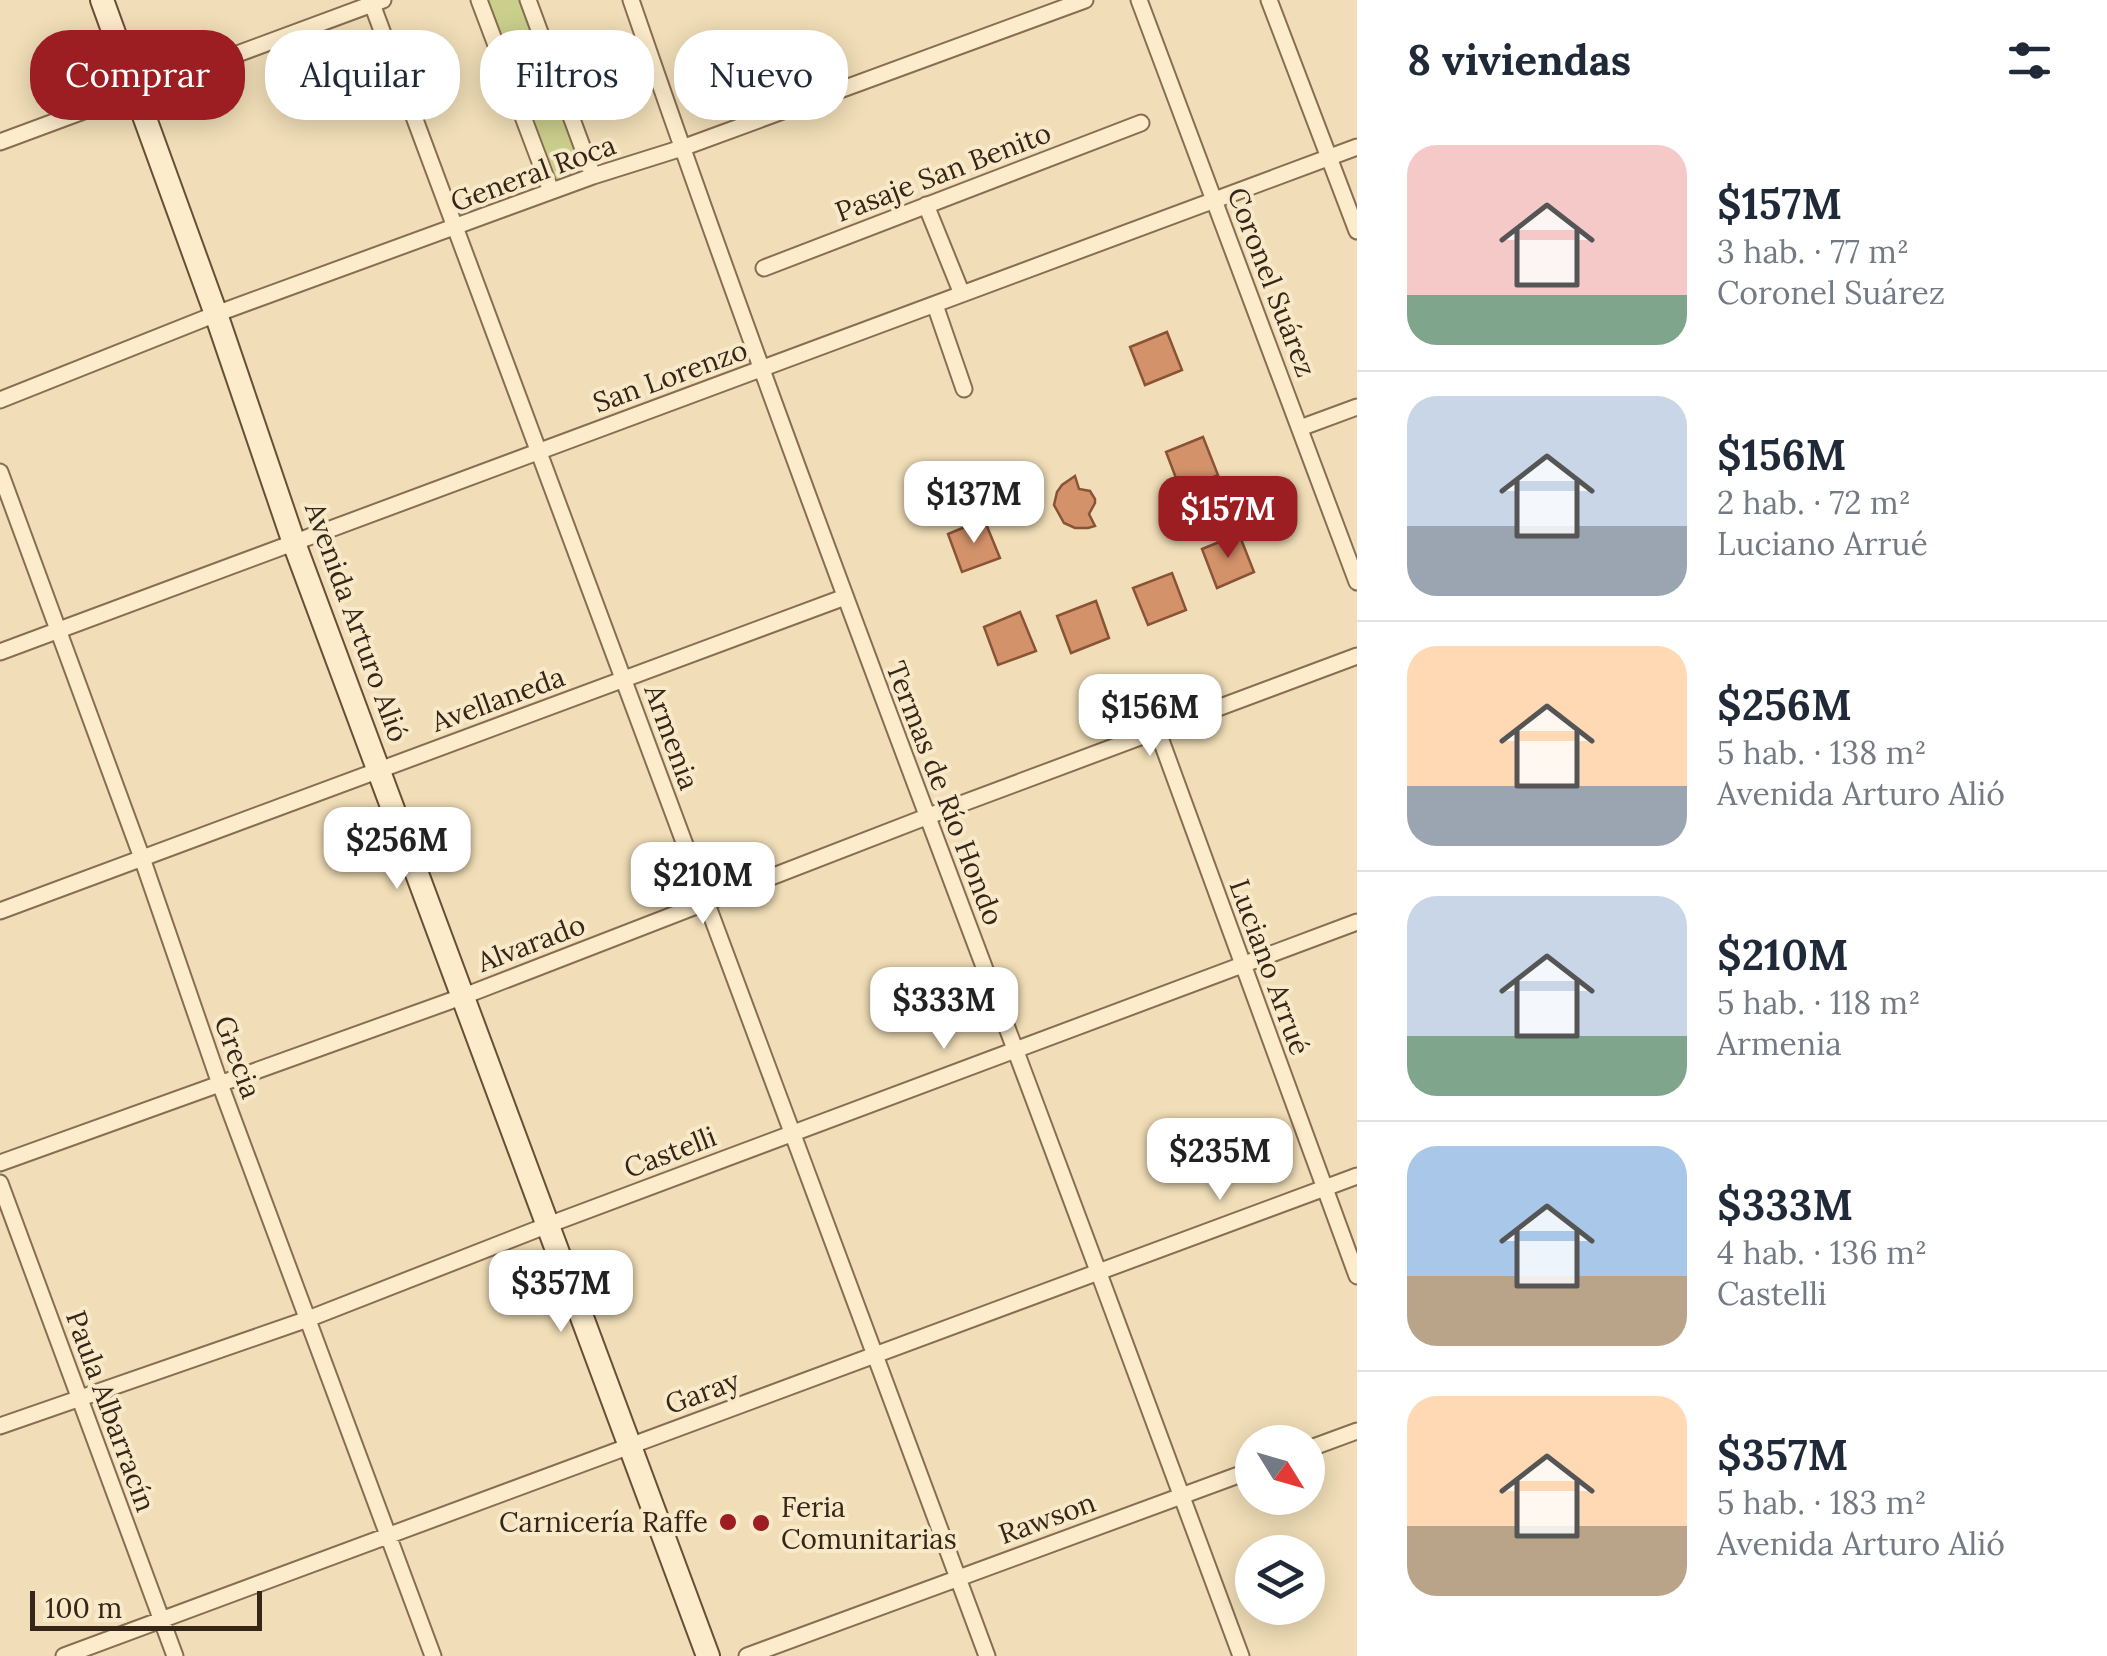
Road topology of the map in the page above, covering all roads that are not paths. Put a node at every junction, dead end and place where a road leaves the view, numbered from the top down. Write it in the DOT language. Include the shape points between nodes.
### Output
graph roads {
  1 [pos="102,0"];
  2 [pos="479,0"];
  3 [pos="528,0"];
  4 [pos="630,0"];
  5 [pos="1085,0"];
  6 [pos="1139,0"];
  7 [pos="1269,0"];
  8 [pos="378,2"];
  9 [pos="113,30"];
  10 [pos="245,51"];
  11 [pos="59,120"];
  12 [pos="146,120"];
  13 [pos="1141,124"];
  14 [pos="0,142"];
  15 [pos="1357,147"];
  16 [pos="682,148"];
  17 [pos="1329,158"];
  18 [pos="593,176"];
  19 [pos="551,191"];
  20 [pos="1214,200"];
  21 [pos="926,205"];
  22 [pos="455,227"];
  23 [pos="1357,232"];
  24 [pos="764,268"];
  25 [pos="962,294"];
  26 [pos="934,304"];
  27 [pos="216,314"];
  28 [pos="762,368"];
  29 [pos="964,389"];
  30 [pos="0,400"];
  31 [pos="1357,407"];
  32 [pos="1300,428"];
  33 [pos="539,452"];
  34 [pos="0,472"];
  35 [pos="294,542"];
  36 [pos="1357,582"];
  37 [pos="846,597"];
  38 [pos="58,630"];
  39 [pos="0,652"];
  40 [pos="1357,656"];
  41 [pos="624,680"];
  42 [pos="1158,732"];
  43 [pos="379,770"];
  44 [pos="926,817"];
  45 [pos="142,858"];
  46 [pos="706,902"];
  47 [pos="0,911"];
  48 [pos="1357,922"];
  49 [pos="1243,966"];
  50 [pos="464,996"];
  51 [pos="1015,1049"];
  52 [pos="220,1084"];
  53 [pos="792,1133"];
  54 [pos="0,1163"];
  55 [pos="1357,1176"];
  56 [pos="0,1183"];
  57 [pos="1324,1188"];
  58 [pos="548,1226"];
  59 [pos="1098,1272"];
  60 [pos="1357,1276"];
  61 [pos="308,1318"];
  62 [pos="875,1355"];
  63 [pos="79,1397"];
  64 [pos="0,1426"];
  65 [pos="1357,1432"];
  66 [pos="1325,1444"];
  67 [pos="630,1446"];
  68 [pos="1235,1476"];
  69 [pos="1181,1496"];
  70 [pos="388,1536"];
  71 [pos="958,1578"];
  72 [pos="162,1620"];
  73 [pos="64,1656"];
  74 [pos="175,1656"];
  75 [pos="433,1656"];
  76 [pos="708,1656"];
  77 [pos="747,1656"];
  78 [pos="987,1656"];
  79 [pos="1241,1656"];
  1 -- 9 [label="main road, Avenida Arturo Alió"];
  2 -- 19 [label="street"];
  3 -- 18 [label="street"];
  4 -- 16 [label="street, Termas de Río Hondo"];
  5 -- 16 [label="street, General Roca"];
  6 -- 20 [label="street, Coronel Suárez"];
  7 -- 17 [label="street"];
  8 -- 10 [label="street"];
  8 -- 22 [label="street, Armenia"];
  11 -- 14 [label="street"];
  12 -- 27 [label="main road, Avenida Arturo Alió"];
  13 -- 21 [label="street, Pasaje San Benito"];
  15 -- 17 [label="street, San Lorenzo"];
  16 -- 18 [label="street, General Roca"];
  16 -- 28 [label="street, Termas de Río Hondo"];
  17 -- 20 [label="street, San Lorenzo"];
  17 -- 23 [label="street"];
  18 -- 19 [label="street, General Roca"];
  19 -- 22 [label="street, General Roca"];
  20 -- 25 [label="street, San Lorenzo"];
  20 -- 32 [label="street, Coronel Suárez"];
  21 -- 24 [label="street, Pasaje San Benito"];
  21 -- 25 [label="street"];
  22 -- 27 [label="street, General Roca"];
  22 -- 33 [label="street, Armenia"];
  25 -- 26 [label="street, San Lorenzo"];
  26 -- 28 [label="street, San Lorenzo"];
  26 -- 29 [label="street"];
  27 -- 30 [label="street, General Roca"];
  27 -- 35 [label="main road, Avenida Arturo Alió"];
  28 -- 33 [label="street, San Lorenzo"];
  28 -- 37 [label="street, Termas de Río Hondo"];
  31 -- 32 [label="street"];
  32 -- 36 [label="street, Coronel Suárez"];
  33 -- 35 [label="street, San Lorenzo"];
  33 -- 41 [label="street, Armenia"];
  34 -- 38 [label="street, Grecia"];
  35 -- 38 [label="street, San Lorenzo"];
  35 -- 43 [label="main road, Avenida Arturo Alió"];
  37 -- 41 [label="street, Avellaneda"];
  37 -- 44 [label="street, Termas de Río Hondo"];
  38 -- 39 [label="street, San Lorenzo"];
  38 -- 45 [label="street, Grecia"];
  40 -- 42 [label="street, Alvarado"];
  41 -- 43 [label="street, Avellaneda"];
  41 -- 46 [label="street, Armenia"];
  42 -- 44 [label="street, Alvarado"];
  42 -- 49 [label="street, Luciano Arrué"];
  43 -- 45 [label="street, Avellaneda"];
  43 -- 50 [label="main road, Avenida Arturo Alió"];
  44 -- 46 [label="street, Alvarado"];
  44 -- 51 [label="street, Termas de Río Hondo"];
  45 -- 47 [label="street, Avellaneda"];
  45 -- 52 [label="street, Grecia"];
  46 -- 50 [label="street, Alvarado"];
  46 -- 53 [label="street, Armenia"];
  48 -- 49 [label="street, Castelli"];
  49 -- 51 [label="street, Castelli"];
  49 -- 57 [label="street, Luciano Arrué"];
  50 -- 52 [label="street, Alvarado"];
  50 -- 58 [label="main road, Avenida Arturo Alió"];
  51 -- 53 [label="street, Castelli"];
  51 -- 59 [label="street, Termas de Río Hondo"];
  52 -- 54 [label="street, Alvarado"];
  52 -- 61 [label="street, Grecia"];
  53 -- 58 [label="street, Castelli"];
  53 -- 62 [label="street, Armenia"];
  55 -- 57 [label="street, Garay"];
  56 -- 63 [label="street, Paula Albarracín"];
  57 -- 59 [label="street, Garay"];
  57 -- 60 [label="street, Luciano Arrué"];
  58 -- 61 [label="street, Castelli"];
  58 -- 67 [label="main road, Avenida Arturo Alió"];
  59 -- 62 [label="street, Garay"];
  59 -- 69 [label="street, Termas de Río Hondo"];
  61 -- 63 [label="street, Castelli"];
  61 -- 70 [label="street, Grecia"];
  62 -- 67 [label="street, Garay"];
  62 -- 71 [label="street, Armenia"];
  63 -- 64 [label="street, Castelli"];
  63 -- 72 [label="street, Paula Albarracín"];
  65 -- 66 [label="street"];
  67 -- 70 [label="street, Garay"];
  67 -- 76 [label="main road, Avenida Arturo Alió"];
  68 -- 69 [label="street, Rawson"];
  69 -- 71 [label="street, Rawson"];
  69 -- 79 [label="street, Termas de Río Hondo"];
  70 -- 72 [label="street, Garay"];
  70 -- 75 [label="street, Grecia"];
  71 -- 77 [label="street, Rawson"];
  71 -- 78 [label="street, Armenia"];
  72 -- 73 [label="street, Garay"];
  72 -- 74 [label="street, Paula Albarracín"];
}
